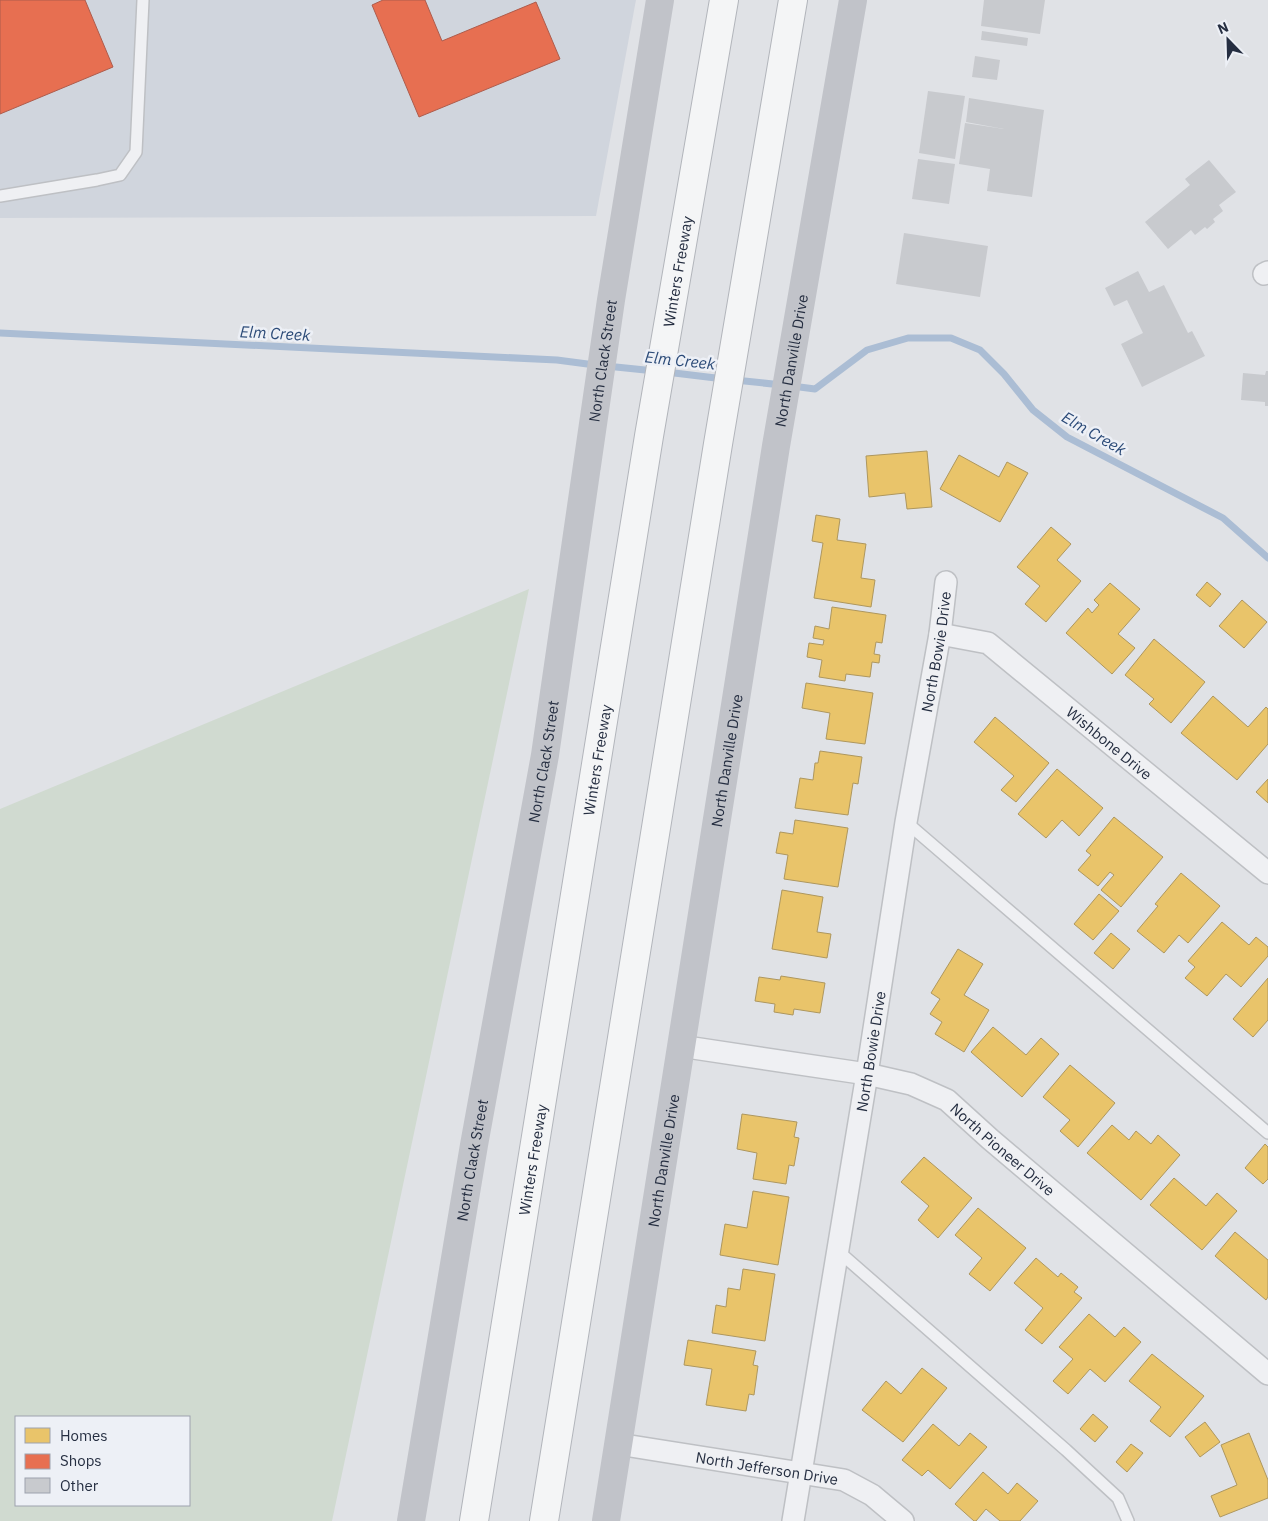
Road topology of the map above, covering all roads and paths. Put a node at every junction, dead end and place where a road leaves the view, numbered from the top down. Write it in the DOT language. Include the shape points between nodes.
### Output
graph roads {
  1 [pos="143,0"];
  2 [pos="660,0"];
  3 [pos="724,0"];
  4 [pos="792,0"];
  5 [pos="853,0"];
  6 [pos="0,196"];
  7 [pos="946,582"];
  8 [pos="940,634"];
  9 [pos="906,822"];
  10 [pos="1268,873"];
  11 [pos="680,1046"];
  12 [pos="867,1074"];
  13 [pos="1268,1133"];
  14 [pos="838,1251"];
  15 [pos="1268,1374"];
  16 [pos="618,1444"];
  17 [pos="801,1473"];
  18 [pos="411,1521"];
  19 [pos="474,1521"];
  20 [pos="544,1521"];
  21 [pos="606,1521"];
  22 [pos="793,1521"];
  23 [pos="903,1521"];
  24 [pos="1128,1521"];
  1 -- 6 [label="lane" via="136,152 120,175"];
  2 -- 18 [label="main road, North Clack Street" via="611,300 545,755 474,1145"];
  3 -- 19 [label="highway, Winters Freeway" via="670,308"];
  4 -- 20 [label="highway"];
  5 -- 11 [label="main road, North Danville Drive" via="776,446"];
  7 -- 8 [label="street, North Bowie Drive"];
  8 -- 9 [label="street, North Bowie Drive"];
  8 -- 10 [label="street, Wishbone Drive" via="988,643"];
  9 -- 12 [label="street, North Bowie Drive"];
  9 -- 13 [label="lane"];
  11 -- 12 [label="street, North Pioneer Drive"];
  11 -- 16 [label="main road, North Danville Drive"];
  12 -- 14 [label="street, North Bowie Drive"];
  12 -- 15 [label="street, North Pioneer Drive" via="912,1084 947,1100"];
  14 -- 17 [label="street, North Bowie Drive"];
  14 -- 24 [label="lane" via="1118,1498"];
  16 -- 17 [label="street, North Jefferson Drive"];
  16 -- 21 [label="main road, North Danville Drive"];
  17 -- 22 [label="street, North Bowie Drive"];
  17 -- 23 [label="street, North Jefferson Drive" via="844,1480 872,1495"];
}
